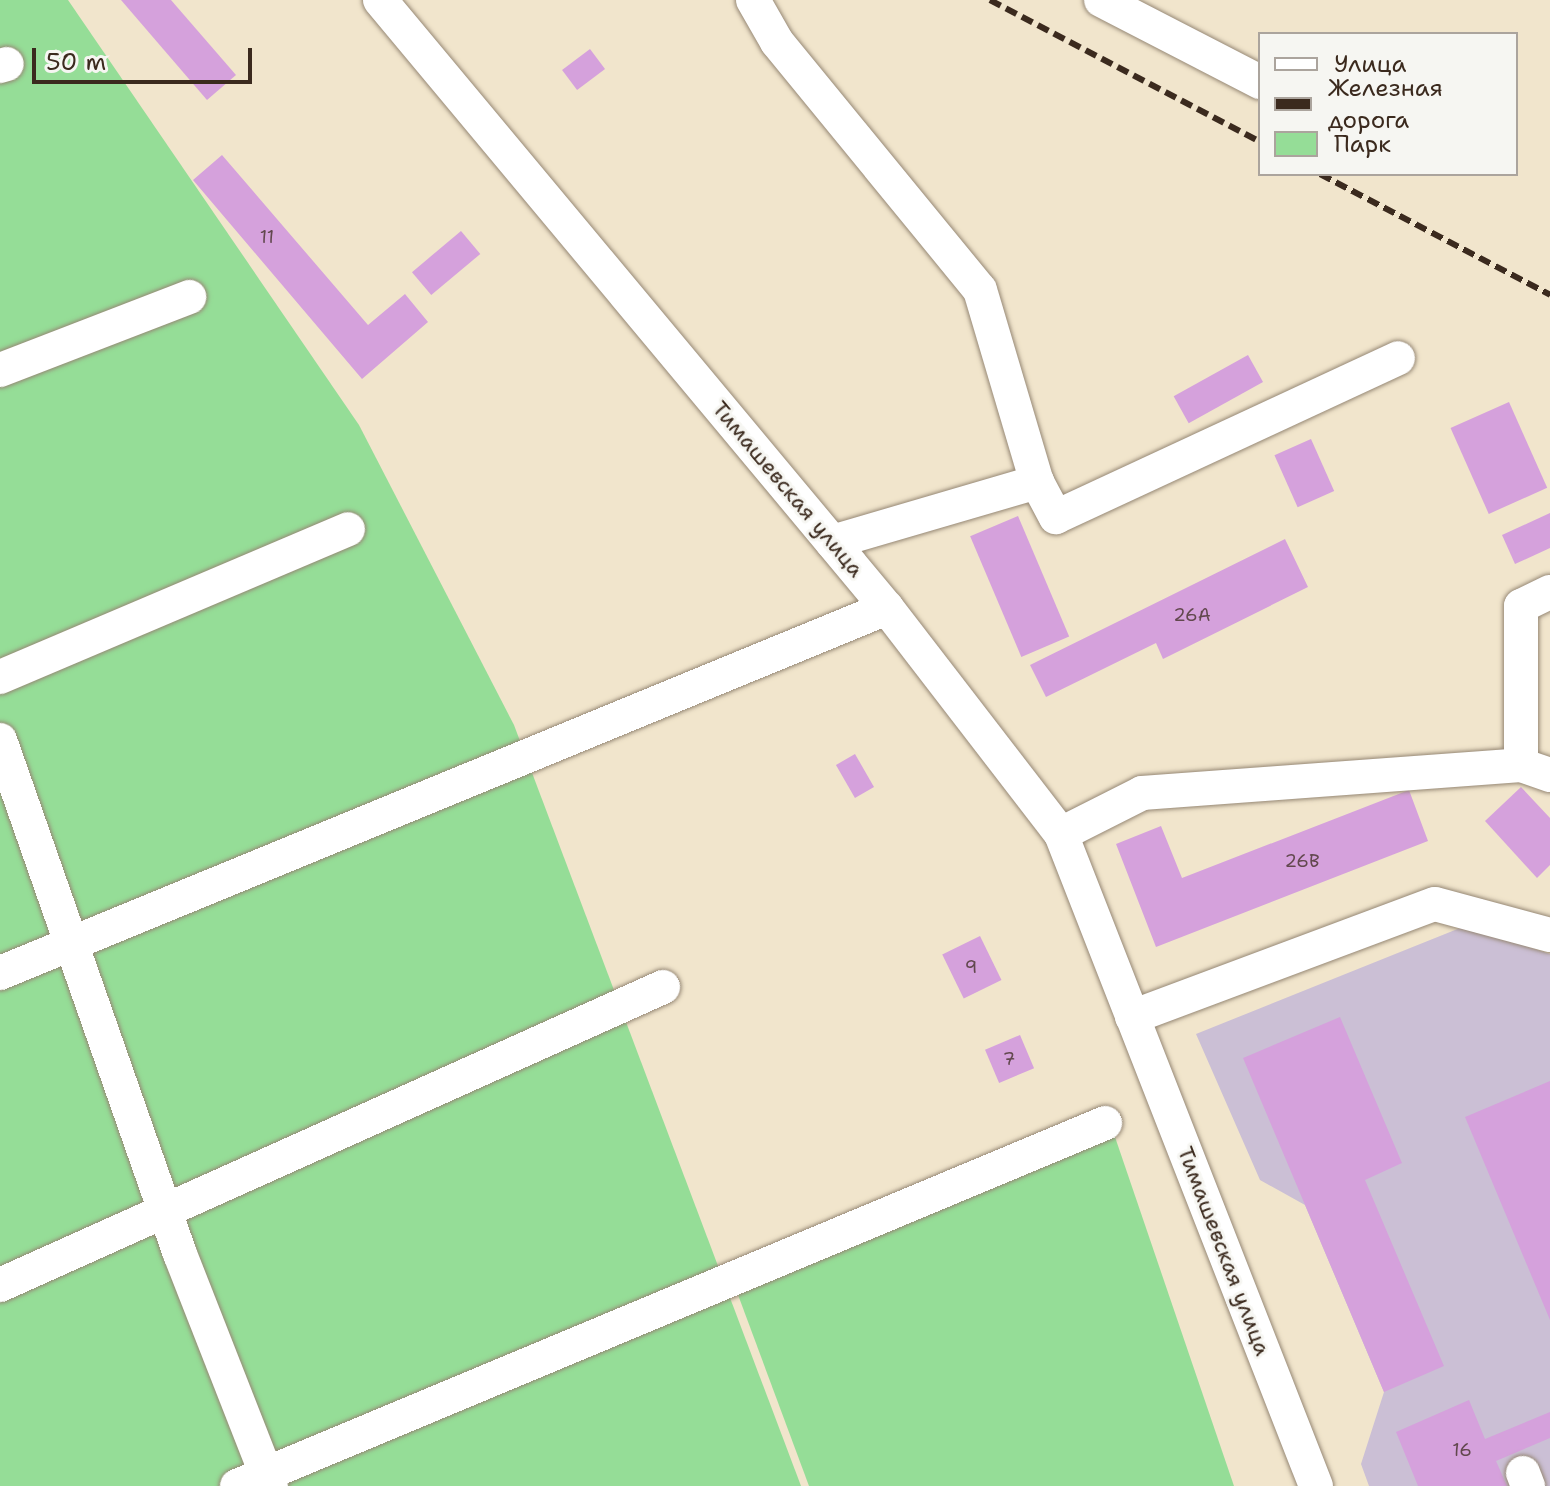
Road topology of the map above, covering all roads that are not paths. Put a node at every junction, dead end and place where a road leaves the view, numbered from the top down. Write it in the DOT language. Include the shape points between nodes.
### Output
graph roads {
  1 [pos="380,0"];
  2 [pos="753,0"];
  3 [pos="1101,0"];
  4 [pos="1258,81"];
  5 [pos="189,297"];
  6 [pos="1398,358"];
  7 [pos="0,370"];
  8 [pos="1037,482"];
  9 [pos="348,529"];
  10 [pos="832,542"];
  11 [pos="1550,592"];
  12 [pos="887,608"];
  13 [pos="0,677"];
  14 [pos="0,740"];
  15 [pos="1535,770"];
  16 [pos="1061,834"];
  17 [pos="1550,935"];
  18 [pos="71,943"];
  19 [pos="0,973"];
  20 [pos="663,987"];
  21 [pos="1132,1017"];
  22 [pos="1105,1123"];
  23 [pos="166,1212"];
  24 [pos="0,1285"];
  25 [pos="258,1482"];
  26 [pos="1316,1486"];
  1 -- 10 [label="street, Тимашевская улица"];
  2 -- 8 [label="street" via="777,42 980,290"];
  3 -- 4 [label="street"];
  5 -- 7 [label="street"];
  6 -- 8 [label="street" via="1056,517"];
  8 -- 10 [label="street"];
  9 -- 13 [label="street"];
  10 -- 12 [label="street, Тимашевская улица"];
  11 -- 15 [label="street" via="1521,606"];
  12 -- 16 [label="street, Тимашевская улица"];
  12 -- 18 [label="street"];
  14 -- 18 [label="street"];
  15 -- 16 [label="street" via="1142,793"];
  16 -- 21 [label="street, Тимашевская улица"];
  17 -- 21 [label="street" via="1435,904"];
  18 -- 19 [label="street"];
  18 -- 23 [label="street"];
  20 -- 23 [label="street"];
  21 -- 26 [label="street, Тимашевская улица"];
  22 -- 25 [label="street"];
  23 -- 24 [label="street"];
  23 -- 25 [label="street"];
}
